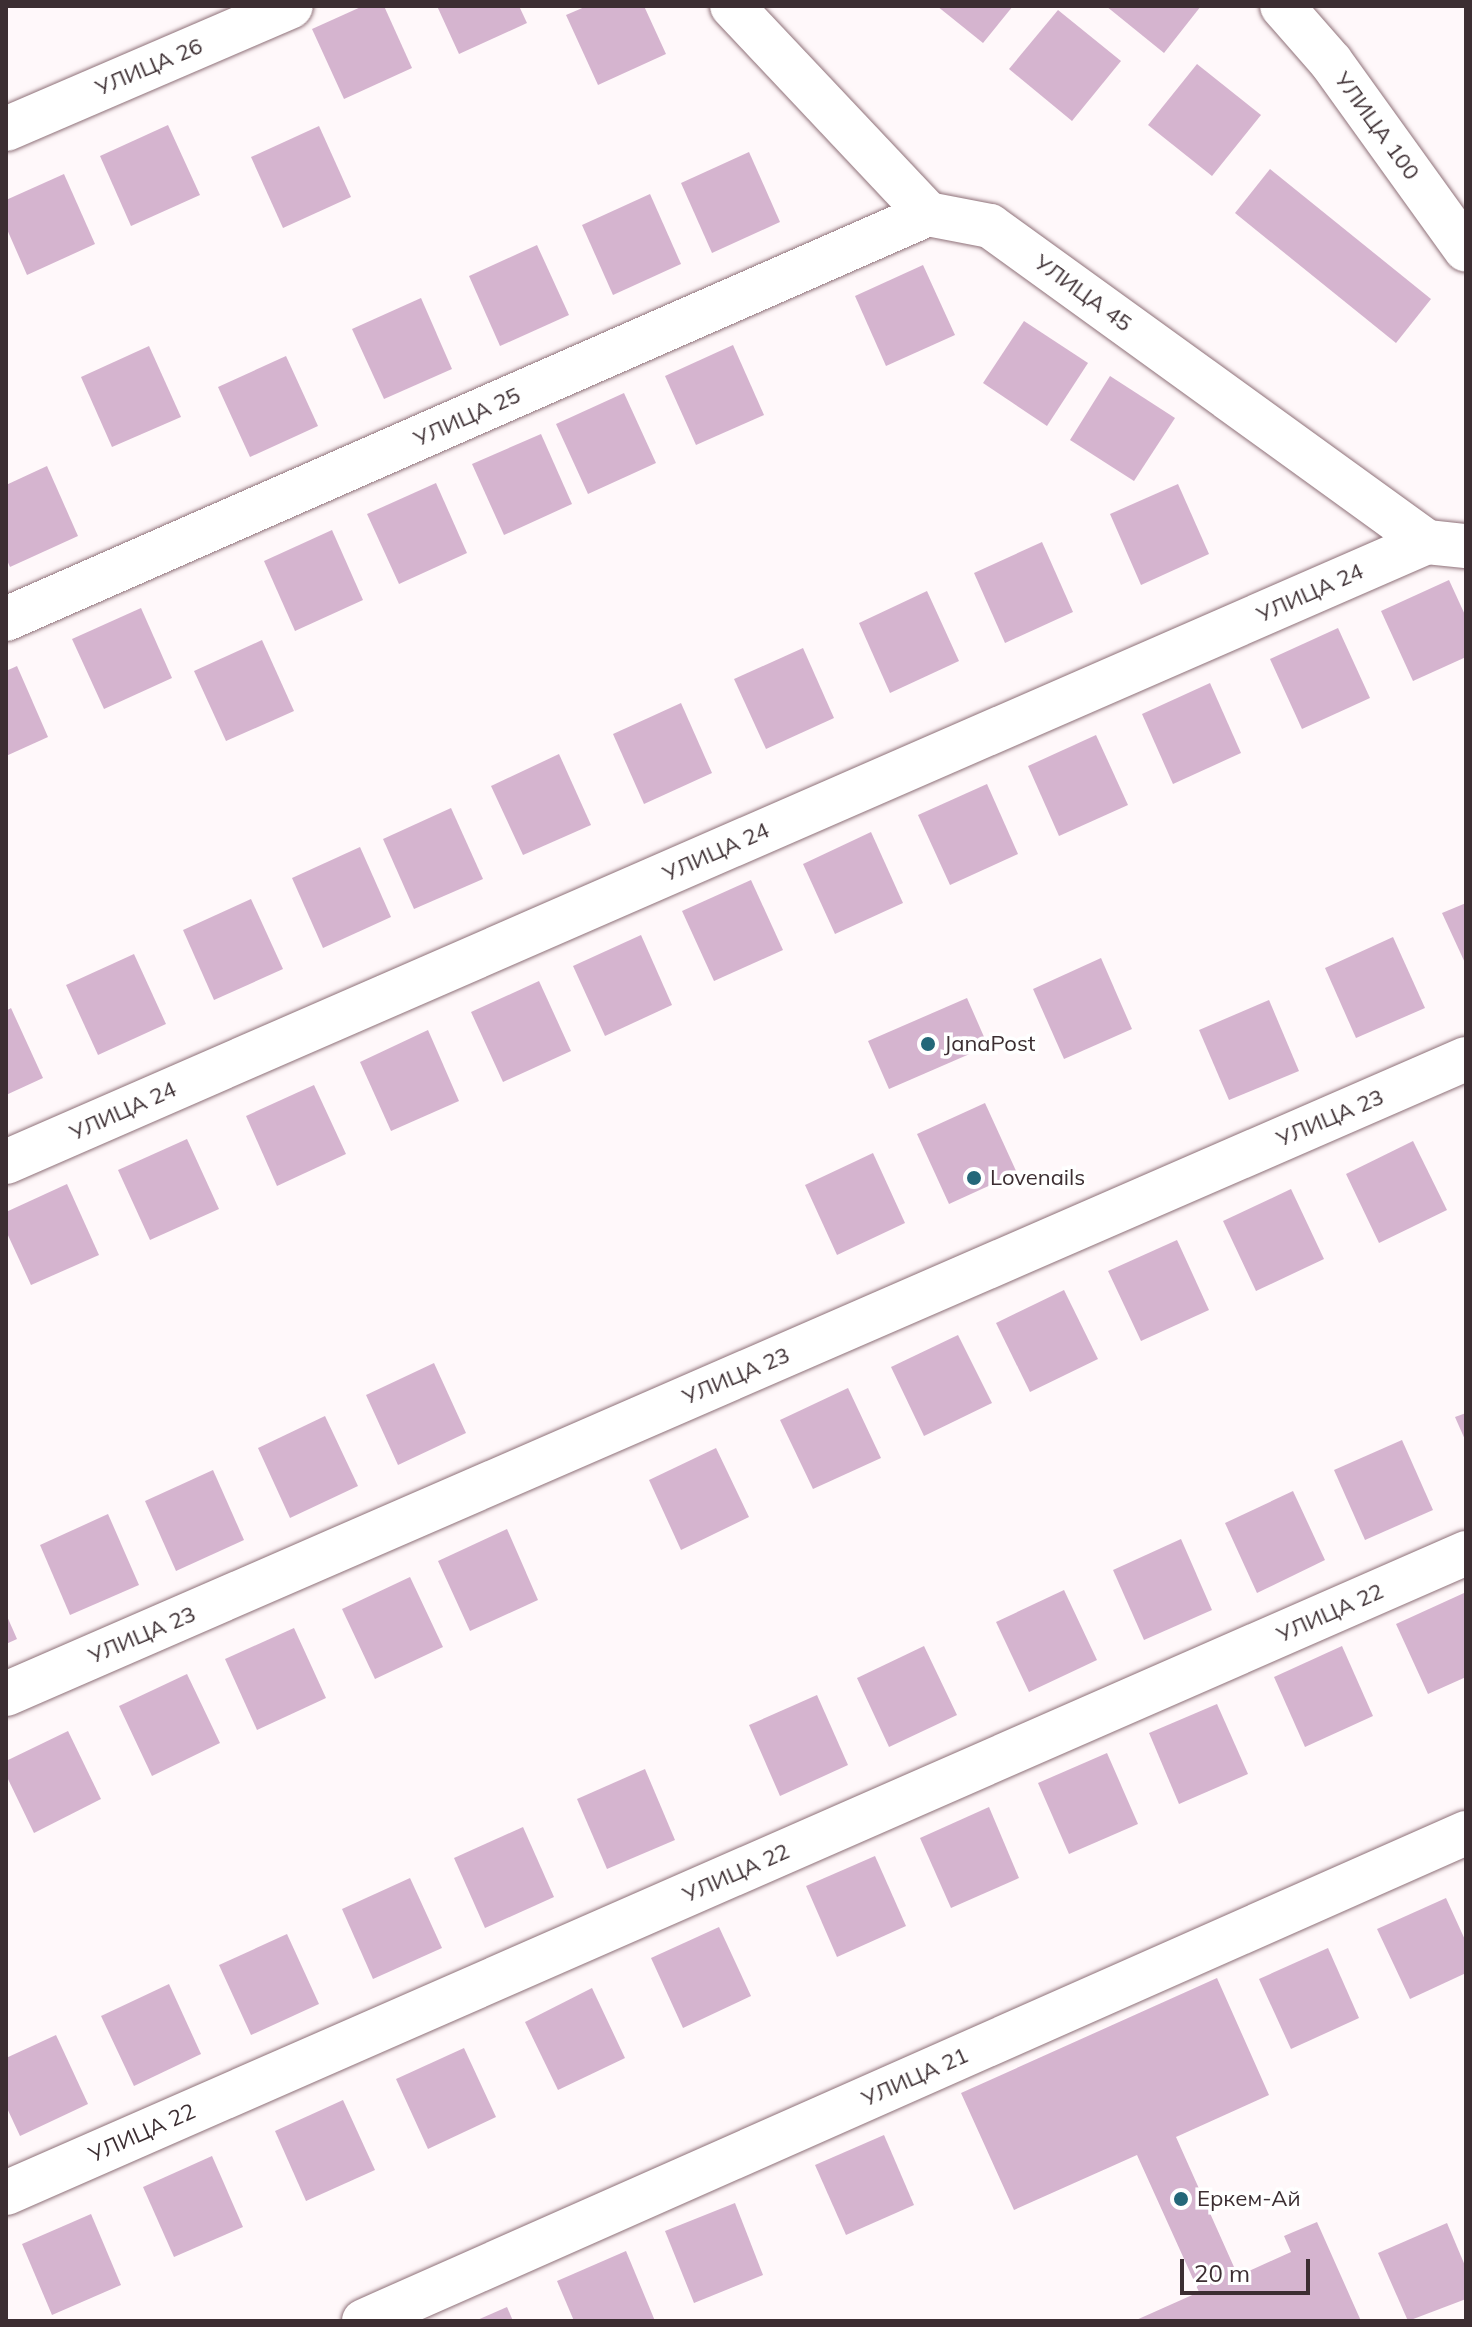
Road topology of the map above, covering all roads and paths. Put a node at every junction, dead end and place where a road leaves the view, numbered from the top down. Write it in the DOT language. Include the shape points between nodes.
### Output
graph roads {
  1 [pos="291,6"];
  2 [pos="732,6"];
  3 [pos="1282,6"];
  4 [pos="6,129"];
  5 [pos="928,214"];
  6 [pos="1466,250"];
  7 [pos="1446,544"];
  8 [pos="6,619"];
  9 [pos="1466,1059"];
  10 [pos="6,1162"];
  11 [pos="1466,1553"];
  12 [pos="6,1694"];
  13 [pos="1466,1833"];
  14 [pos="6,2193"];
  15 [pos="364,2321"];
  1 -- 4 [label="street, УЛИЦА 26"];
  2 -- 5 [label="street"];
  3 -- 6 [label="street, УЛИЦА 100" via="1331,62"];
  5 -- 7 [label="street, УЛИЦА 45" via="990,226"];
  5 -- 8 [label="street, УЛИЦА 25"];
  7 -- 10 [label="street, УЛИЦА 24"];
  9 -- 12 [label="street, УЛИЦА 23"];
  11 -- 14 [label="street, УЛИЦА 22"];
  13 -- 15 [label="street, УЛИЦА 21"];
}
